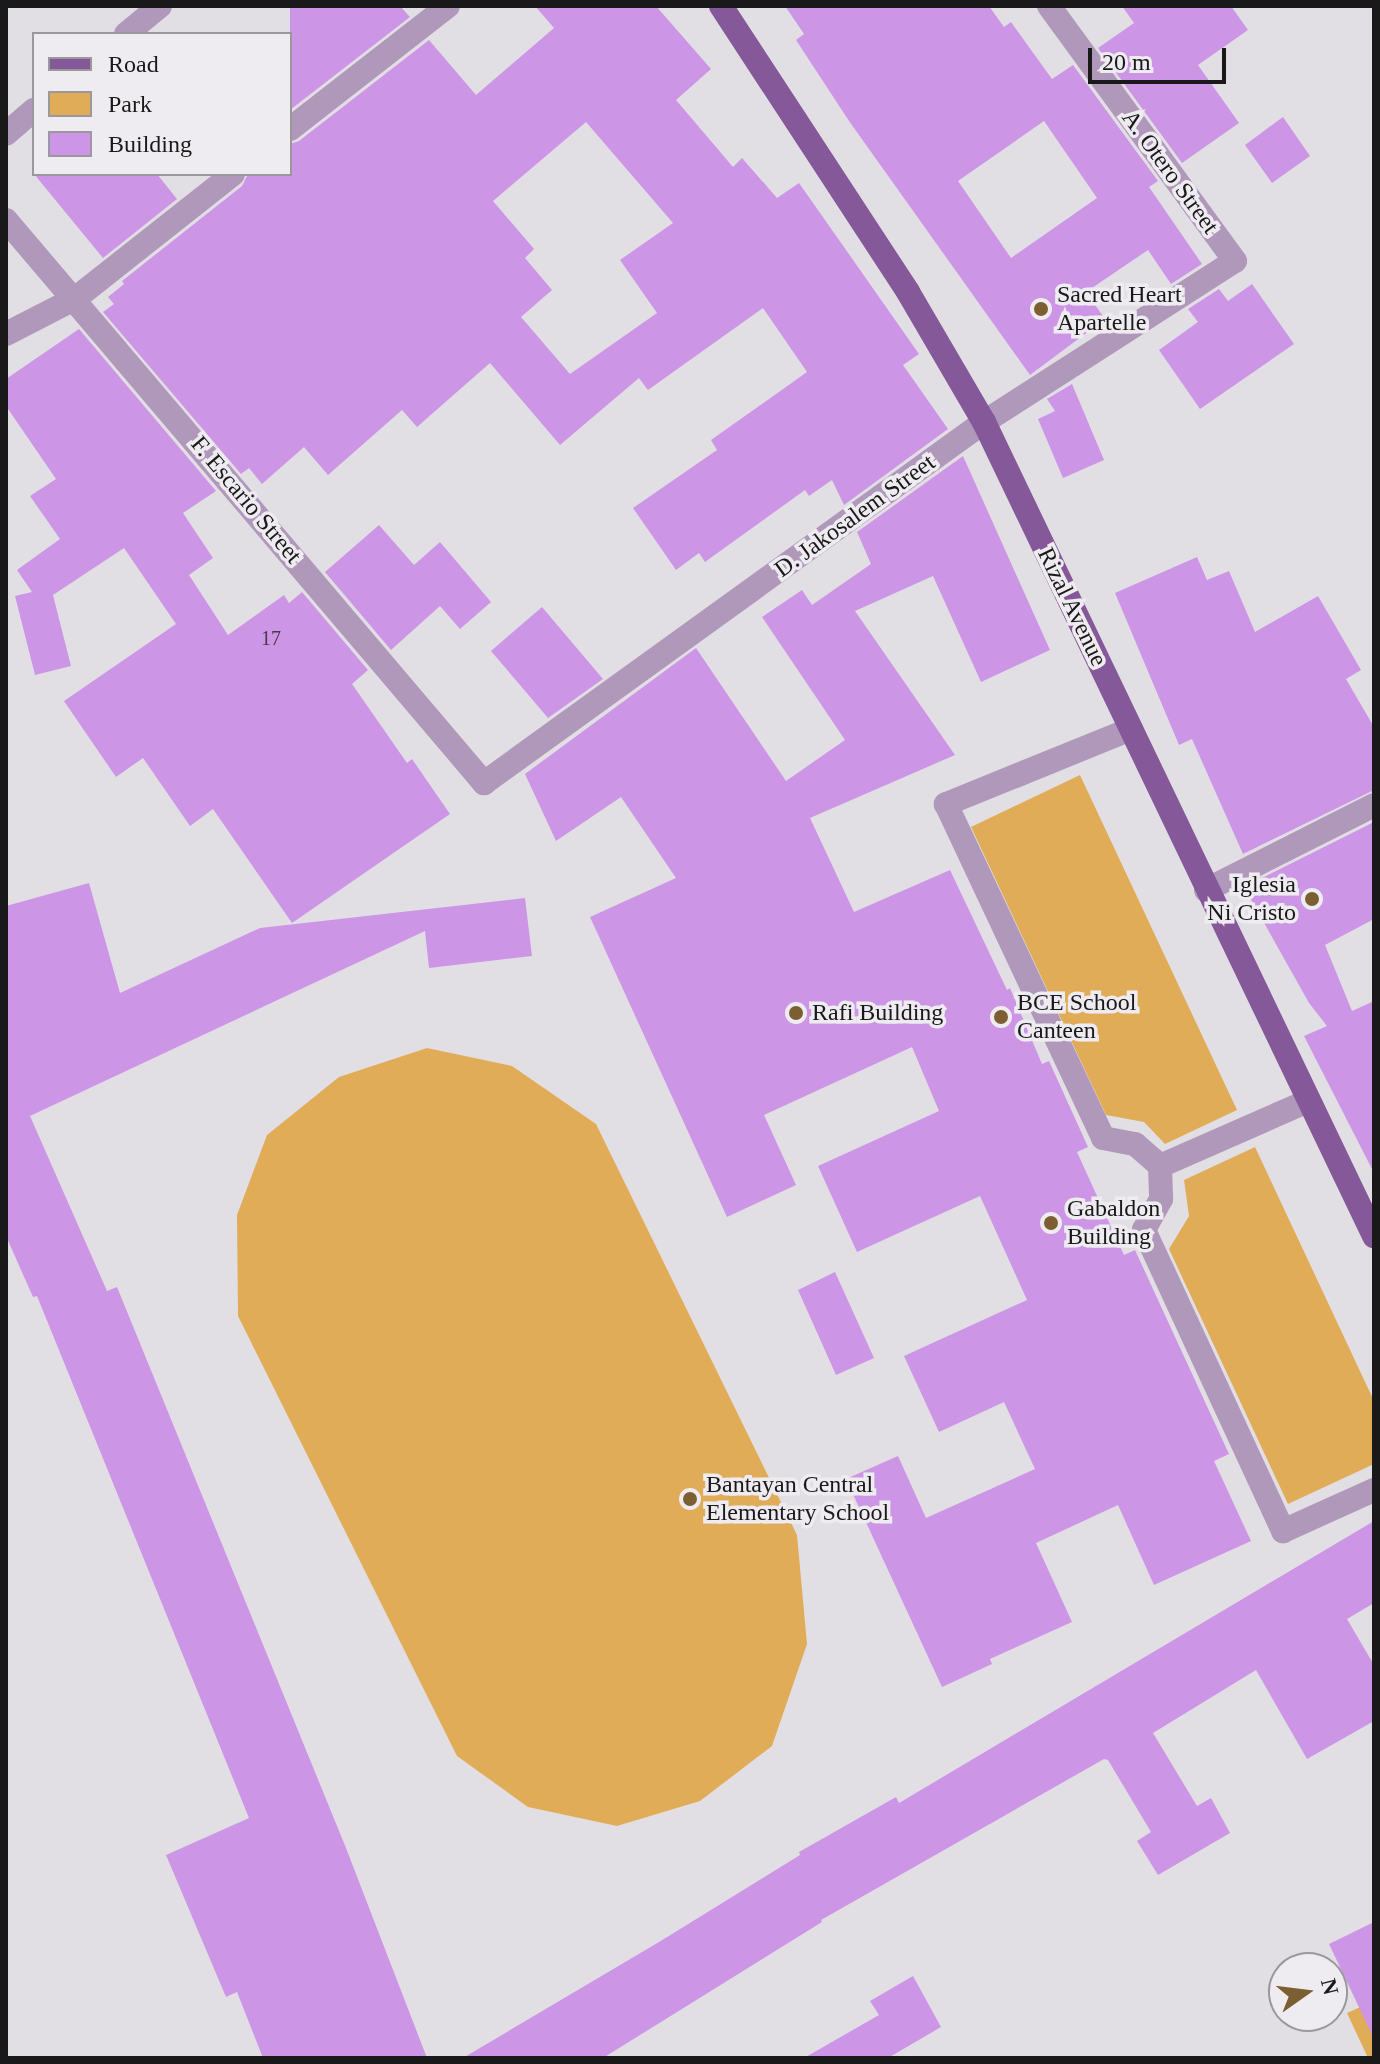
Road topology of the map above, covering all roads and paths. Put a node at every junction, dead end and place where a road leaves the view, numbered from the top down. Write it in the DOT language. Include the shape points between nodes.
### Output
graph roads {
  1 [pos="160,6"];
  2 [pos="448,6"];
  3 [pos="721,6"];
  4 [pos="1049,6"];
  5 [pos="128,32"];
  6 [pos="32,112"];
  7 [pos="292,127"];
  8 [pos="6,134"];
  9 [pos="230,176"];
  10 [pos="6,220"];
  11 [pos="1235,261"];
  12 [pos="76,298"];
  13 [pos="6,334"];
  14 [pos="984,422"];
  15 [pos="1131,729"];
  16 [pos="484,783"];
  17 [pos="1374,805"];
  18 [pos="1206,890"];
  19 [pos="1308,1101"];
  20 [pos="1160,1166"];
  21 [pos="1374,1236"];
  22 [pos="1374,1490"];
  1 -- 5 [label="street"];
  2 -- 7 [label="street"];
  3 -- 14 [label="main road, Rizal Avenue" via="900,279"];
  4 -- 11 [label="street, A. Otero Street"];
  6 -- 8 [label="street"];
  9 -- 12 [label="street"];
  10 -- 12 [label="street, F. Escario Street"];
  11 -- 14 [label="street, D. Jakosalem Street"];
  12 -- 13 [label="street"];
  12 -- 16 [label="street, F. Escario Street"];
  14 -- 15 [label="main road, Rizal Avenue"];
  14 -- 16 [label="street, D. Jakosalem Street"];
  15 -- 18 [label="main road, Rizal Avenue"];
  15 -- 20 [label="street" via="946,804 1103,1138 1135,1144"];
  17 -- 18 [label="street"];
  18 -- 19 [label="main road, Rizal Avenue"];
  19 -- 20 [label="street"];
  19 -- 21 [label="main road, Rizal Avenue"];
  20 -- 22 [label="street" via="1161,1199 1144,1230 1283,1531"];
}
